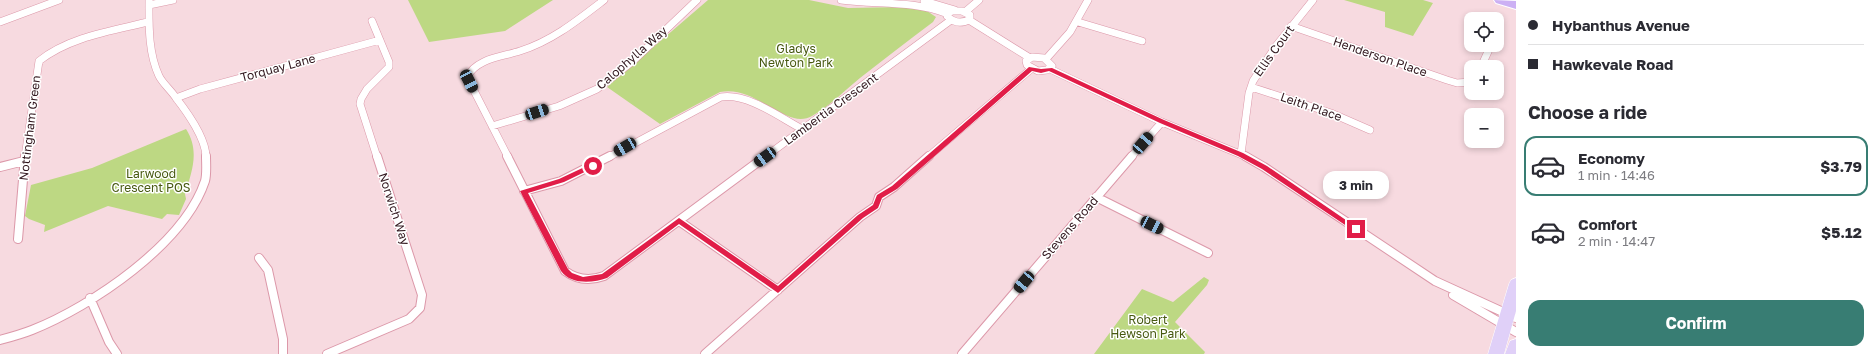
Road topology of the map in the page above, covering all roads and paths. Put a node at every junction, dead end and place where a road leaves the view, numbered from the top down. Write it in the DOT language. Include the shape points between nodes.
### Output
graph roads {
  1 [pos="59,0"];
  2 [pos="173,0"];
  3 [pos="604,0"];
  4 [pos="697,0"];
  5 [pos="841,0"];
  6 [pos="916,0"];
  7 [pos="979,0"];
  8 [pos="1088,0"];
  9 [pos="1313,0"];
  10 [pos="1500,0"];
  11 [pos="891,1"];
  12 [pos="149,3"];
  13 [pos="1516,5"];
  14 [pos="955,10"];
  15 [pos="966,12"];
  16 [pos="950,17"];
  17 [pos="969,20"];
  18 [pos="0,22"];
  19 [pos="148,22"];
  20 [pos="372,22"];
  21 [pos="1078,22"];
  22 [pos="1291,26"];
  23 [pos="380,40"];
  24 [pos="1142,41"];
  25 [pos="1030,58"];
  26 [pos="1046,59"];
  27 [pos="1031,69"];
  28 [pos="1050,69"];
  29 [pos="1464,82"];
  30 [pos="1251,87"];
  31 [pos="176,98"];
  32 [pos="1162,122"];
  33 [pos="492,126"];
  34 [pos="802,129"];
  35 [pos="1370,130"];
  36 [pos="1241,154"];
  37 [pos="24,161"];
  38 [pos="0,167"];
  39 [pos="524,191"];
  40 [pos="1096,197"];
  41 [pos="679,221"];
  42 [pos="18,239"];
  43 [pos="1208,253"];
  44 [pos="259,258"];
  45 [pos="1516,284"];
  46 [pos="778,290"];
  47 [pos="90,298"];
  48 [pos="1511,322"];
  49 [pos="0,340"];
  50 [pos="1516,346"];
  51 [pos="117,354"];
  52 [pos="283,354"];
  53 [pos="327,354"];
  54 [pos="705,354"];
  55 [pos="962,354"];
  56 [pos="1496,354"];
  57 [pos="1513,354"];
  1 -- 18 [label="street"];
  2 -- 12 [label="street"];
  3 -- 33 [label="street, Lambertia Crescent" via="564,32 538,45 477,64 468,73 469,81"];
  4 -- 33 [label="street, Calophylla Way" via="636,57 598,88 567,102"];
  5 -- 11 [label="street"];
  6 -- 14 [label="street"];
  7 -- 15 [label="street"];
  8 -- 21 [label="street"];
  9 -- 22 [label="street, Ellis Court"];
  10 -- 13 [label="highway"];
  11 -- 16 [label="street" via="924,6"];
  12 -- 19 [label="street"];
  14 -- 15 [label="street"];
  14 -- 16 [label="street, Lambertia Crescent"];
  15 -- 17 [label="street" via="971,17"];
  16 -- 17 [label="street" via="961,23"];
  16 -- 34 [label="street, Lambertia Crescent"];
  17 -- 25 [label="street"];
  19 -- 31 [label="street" via="158,70 165,86"];
  19 -- 37 [label="street, Nottingham Green" via="100,33 43,57 38,65"];
  20 -- 23 [label="street, Norwich Way"];
  21 -- 24 [label="street"];
  21 -- 26 [label="street"];
  22 -- 29 [label="street, Henderson Place" via="1447,80"];
  22 -- 30 [label="street, Ellis Court" via="1252,81"];
  23 -- 31 [label="street, Torquay Lane"];
  23 -- 53 [label="street, Norwich Way" via="389,67 364,92 360,104 422,295 420,308 409,319"];
  25 -- 26 [label="street"];
  25 -- 27 [label="street" via="1026,63"];
  26 -- 28 [label="street" via="1051,64"];
  27 -- 28 [label="street"];
  27 -- 46 [label="street" via="894,187 879,197 876,206 860,216"];
  28 -- 32 [label="street"];
  30 -- 35 [label="street, Leith Place" via="1331,113"];
  30 -- 36 [label="street, Ellis Court"];
  31 -- 47 [label="street" via="206,152 206,176 198,197 181,226 167,241 114,283"];
  32 -- 36 [label="street"];
  32 -- 40 [label="street, Stevens Road"];
  33 -- 39 [label="street, Lambertia Crescent"];
  34 -- 39 [label="street" via="748,100 725,96 582,172 561,181"];
  34 -- 41 [label="street, Lambertia Crescent"];
  36 -- 48 [label="street" via="1435,281 1447,292"];
  37 -- 38 [label="street"];
  37 -- 42 [label="street, Nottingham Green"];
  39 -- 41 [label="street, Lambertia Crescent" via="565,271 583,280 604,276"];
  40 -- 43 [label="street"];
  40 -- 55 [label="street, Stevens Road"];
  41 -- 46 [label="street"];
  44 -- 52 [label="street" via="268,270 283,339"];
  45 -- 48 [label="main road"];
  46 -- 54 [label="street"];
  47 -- 49 [label="street" via="32,330"];
  47 -- 51 [label="street"];
  48 -- 56 [label="main road"];
  50 -- 57 [label="main road"];
}
